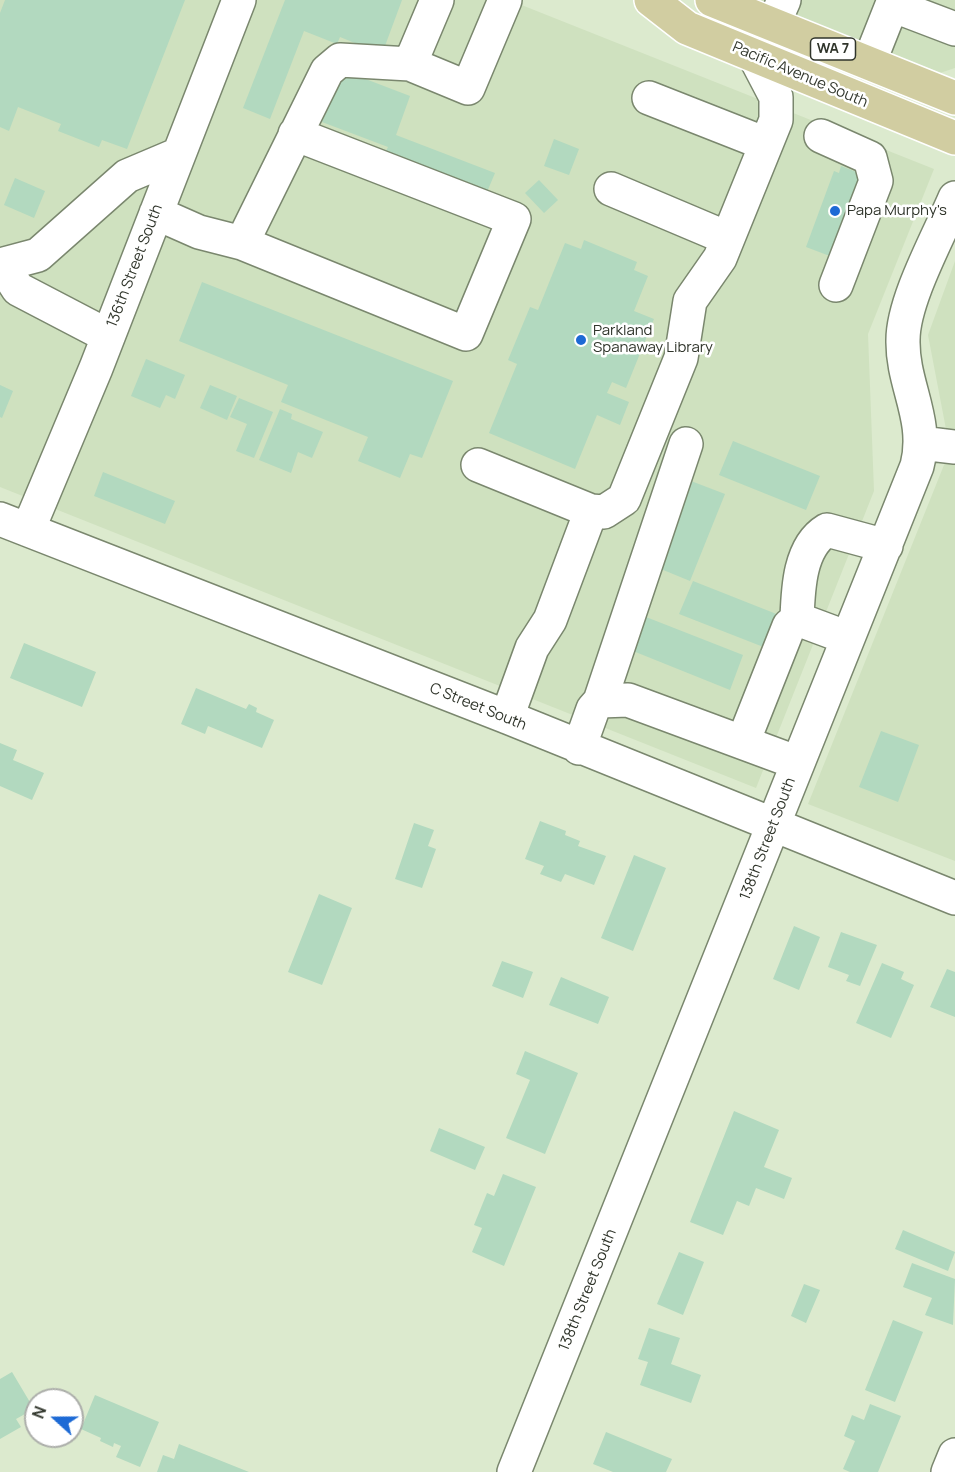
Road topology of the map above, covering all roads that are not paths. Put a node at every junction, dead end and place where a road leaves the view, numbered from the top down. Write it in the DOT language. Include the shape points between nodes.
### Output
graph roads {
  1 [pos="239,0"];
  2 [pos="437,0"];
  3 [pos="505,0"];
  4 [pos="651,0"];
  5 [pos="711,0"];
  6 [pos="893,3"];
  7 [pos="778,13"];
  8 [pos="955,29"];
  9 [pos="754,55"];
  10 [pos="868,63"];
  11 [pos="410,64"];
  12 [pos="649,98"];
  13 [pos="955,98"];
  14 [pos="295,134"];
  15 [pos="821,136"];
  16 [pos="955,138"];
  17 [pos="766,144"];
  18 [pos="179,154"];
  19 [pos="611,189"];
  20 [pos="955,198"];
  21 [pos="156,213"];
  22 [pos="727,238"];
  23 [pos="242,243"];
  24 [pos="2,266"];
  25 [pos="836,285"];
  26 [pos="108,336"];
  27 [pos="921,443"];
  28 [pos="686,444"];
  29 [pos="955,447"];
  30 [pos="478,465"];
  31 [pos="591,511"];
  32 [pos="14,524"];
  33 [pos="886,546"];
  34 [pos="797,619"];
  35 [pos="848,638"];
  36 [pos="600,701"];
  37 [pos="507,717"];
  38 [pos="743,742"];
  39 [pos="579,748"];
  40 [pos="798,763"];
  41 [pos="775,825"];
  42 [pos="955,898"];
  43 [pos="955,1455"];
  44 [pos="514,1472"];
  45 [pos="948,1472"];
  1 -- 18 [label="street, 136th Street South"];
  2 -- 11 [label="street"];
  3 -- 11 [label="street" via="468,88"];
  4 -- 9 [label="main road, Pacific Avenue South / WA 7" via="687,28"];
  5 -- 7 [label="main road, WA 7"];
  6 -- 8 [label="street"];
  6 -- 10 [label="street"];
  7 -- 10 [label="main road, WA 7"];
  9 -- 16 [label="main road, Pacific Avenue South / WA 7"];
  9 -- 17 [label="street" via="776,97 776,120"];
  10 -- 13 [label="main road, WA 7"];
  11 -- 14 [label="street" via="340,60 327,71"];
  12 -- 17 [label="street"];
  14 -- 23 [label="street"];
  14 -- 23 [label="street" via="514,219 466,334"];
  15 -- 25 [label="street" via="870,158 876,181"];
  17 -- 22 [label="street"];
  18 -- 21 [label="street, 136th Street South"];
  18 -- 24 [label="street" via="127,176 38,255"];
  19 -- 22 [label="street"];
  20 -- 27 [label="street, 138th Street South" via="903,331 904,358"];
  21 -- 23 [label="street" via="199,232"];
  21 -- 26 [label="street, 136th Street South"];
  22 -- 31 [label="street" via="720,258 690,301 681,358 624,499 604,512"];
  24 -- 26 [label="street" via="18,289"];
  26 -- 32 [label="street, 136th Street South"];
  27 -- 29 [label="street"];
  27 -- 33 [label="street, 138th Street South" via="917,466"];
  28 -- 36 [label="street"];
  30 -- 31 [label="street"];
  31 -- 37 [label="street" via="550,620 532,648"];
  32 -- 37 [label="street, C Street South"];
  33 -- 34 [label="street" via="836,530 819,535 800,579"];
  33 -- 35 [label="street, 138th Street South"];
  34 -- 35 [label="street"];
  34 -- 38 [label="street" via="789,626"];
  35 -- 40 [label="street, 138th Street South"];
  36 -- 38 [label="street" via="628,700"];
  36 -- 39 [label="street" via="593,709"];
  37 -- 39 [label="street, C Street South"];
  38 -- 40 [label="street"];
  39 -- 41 [label="street, C Street South"];
  40 -- 41 [label="street, 138th Street South"];
  41 -- 42 [label="street, C Street South"];
  41 -- 44 [label="street, 138th Street South"];
  43 -- 45 [label="street"];
}
